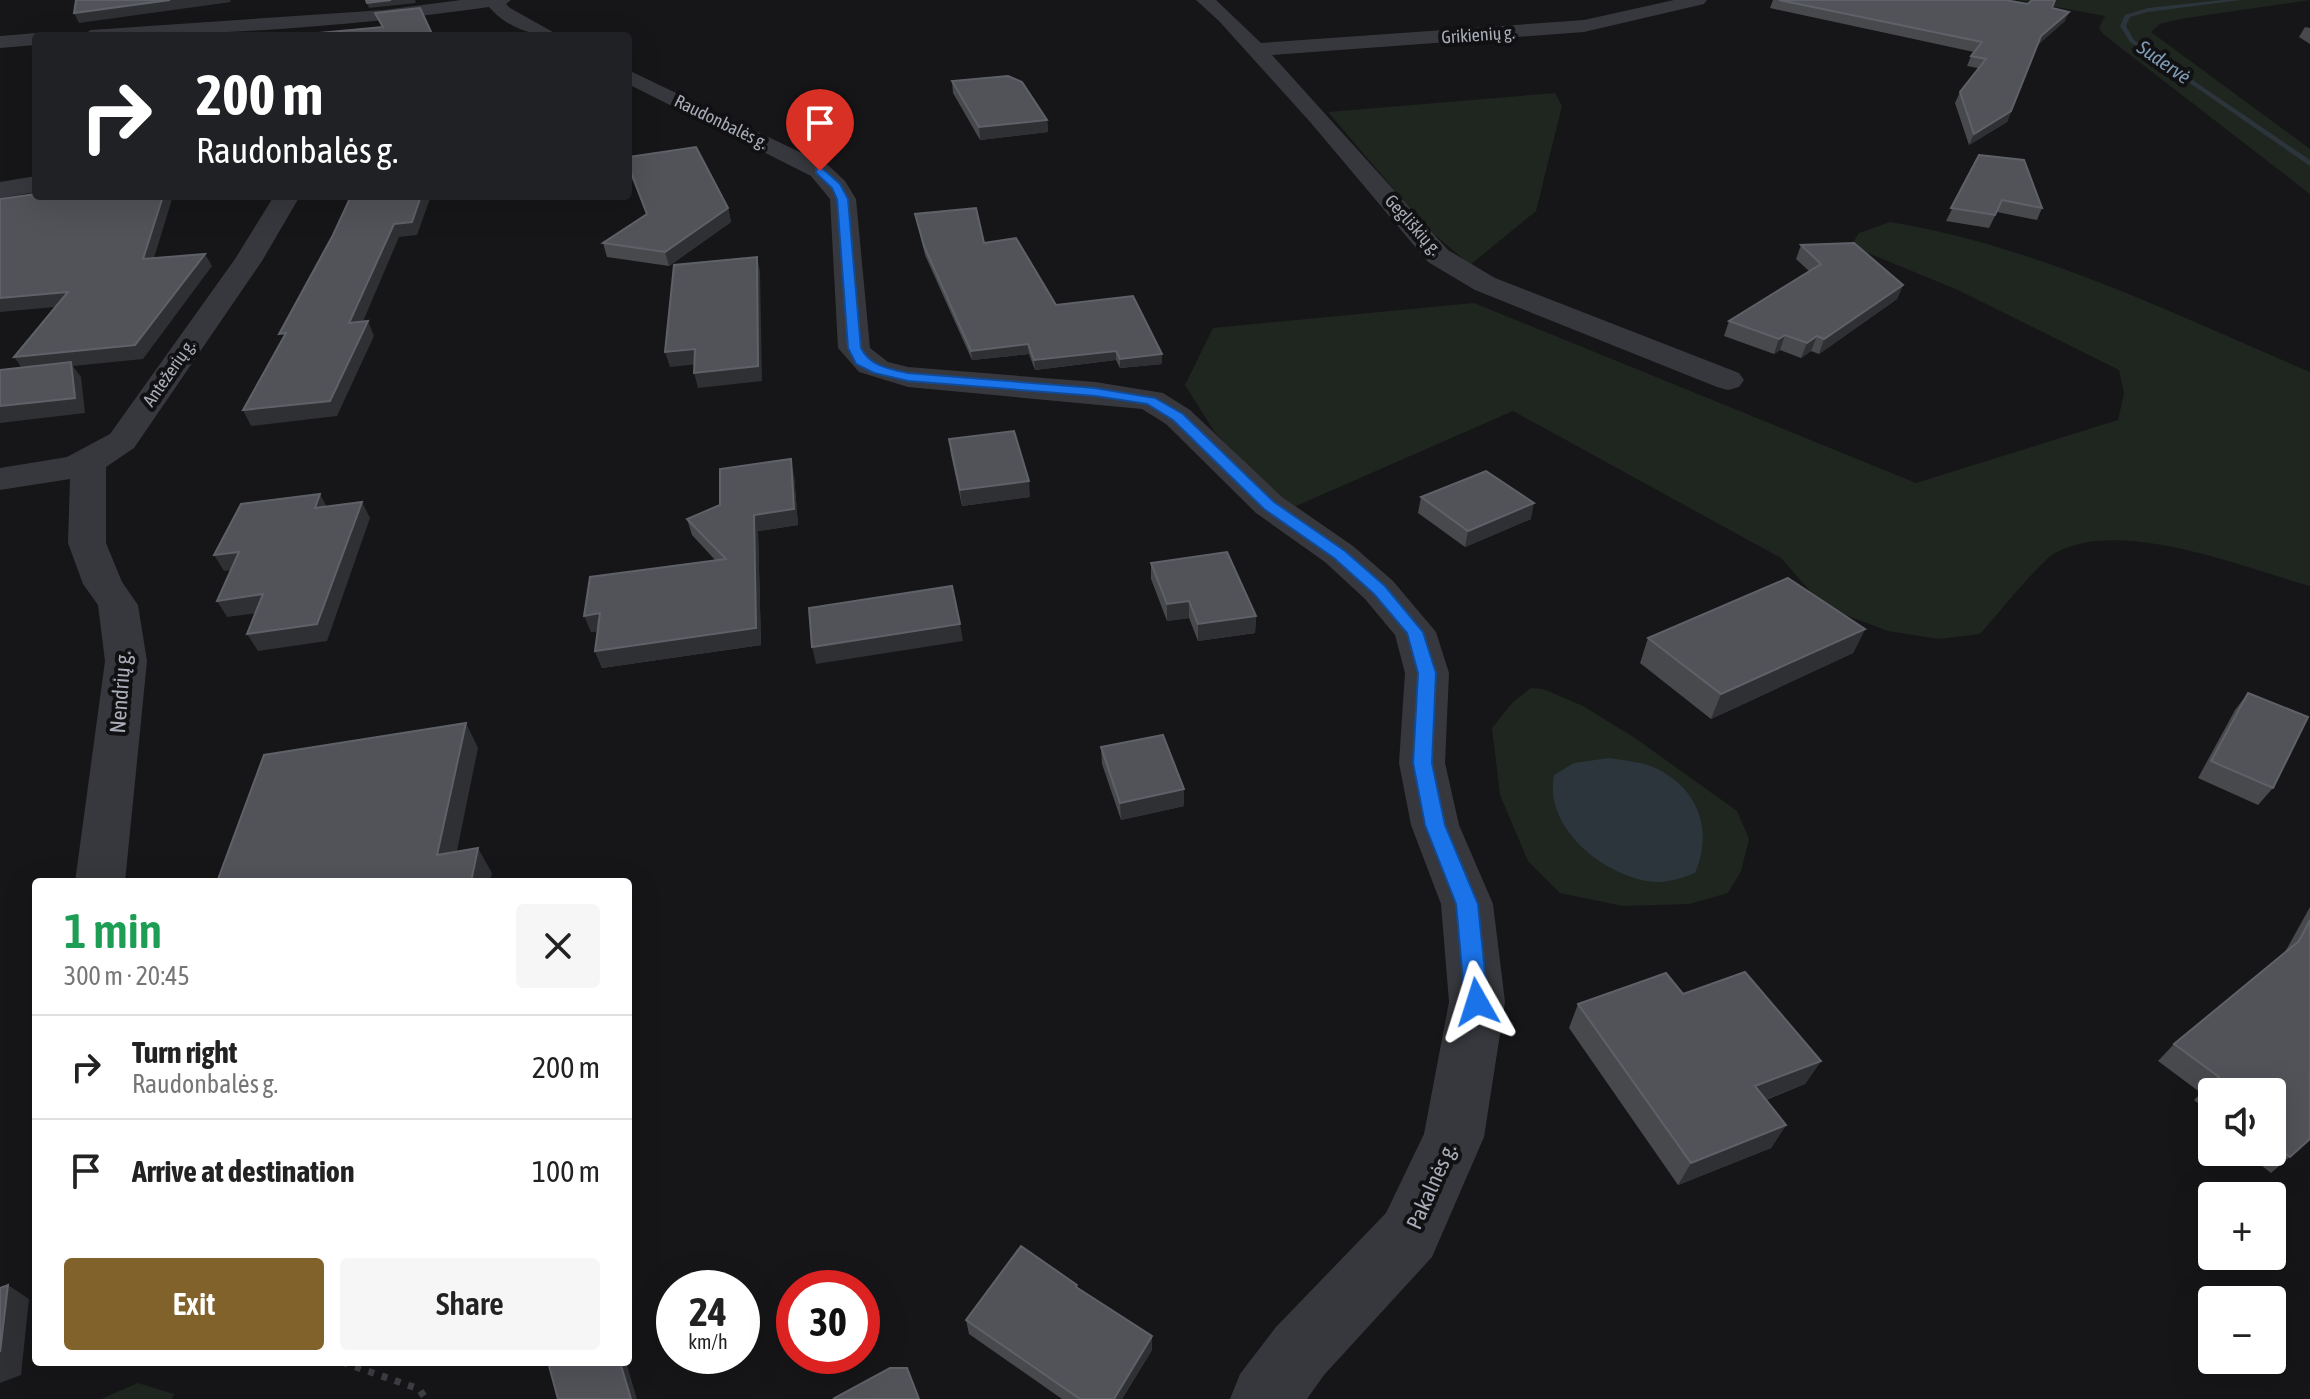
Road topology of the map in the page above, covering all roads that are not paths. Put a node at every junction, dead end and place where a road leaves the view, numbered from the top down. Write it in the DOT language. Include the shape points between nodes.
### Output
graph roads {
  1 [pos="1205,0"];
  2 [pos="1698,0"];
  3 [pos="496,1"];
  4 [pos="150,32"];
  5 [pos="542,32"];
  6 [pos="32,39"];
  7 [pos="0,42"];
  8 [pos="1255,50"];
  9 [pos="633,83"];
  10 [pos="32,185"];
  11 [pos="0,190"];
  12 [pos="285,200"];
  13 [pos="854,348"];
  14 [pos="1728,380"];
  15 [pos="88,462"];
  16 [pos="0,479"];
  17 [pos="100,878"];
  18 [pos="1265,1399"];
  1 -- 8 [label="street, Gegliškių g."];
  2 -- 8 [label="street, Grikienių g." via="1584,26"];
  3 -- 4 [label="street" via="384,16"];
  3 -- 5 [label="street" via="503,12"];
  6 -- 7 [label="street"];
  8 -- 14 [label="street, Gegliškių g." via="1438,256 1461,273"];
  9 -- 13 [label="street, Raudonbalės g." via="820,171 836,186 843,199"];
  10 -- 11 [label="street"];
  12 -- 15 [label="street, Antežerių g." via="122,441"];
  13 -- 18 [label="street, Pakalnės g." via="861,361 908,377 1151,400 1178,417 1269,505 1339,554 1415,632 1427,673 1422,763 1435,825 1467,904 1477,1002 1454,1137 1409,1235 1300,1351"];
  15 -- 16 [label="street, Antežerių g."];
  15 -- 17 [label="street, Nendrių g." via="87,543 103,584 118,605 126,661"];
}
